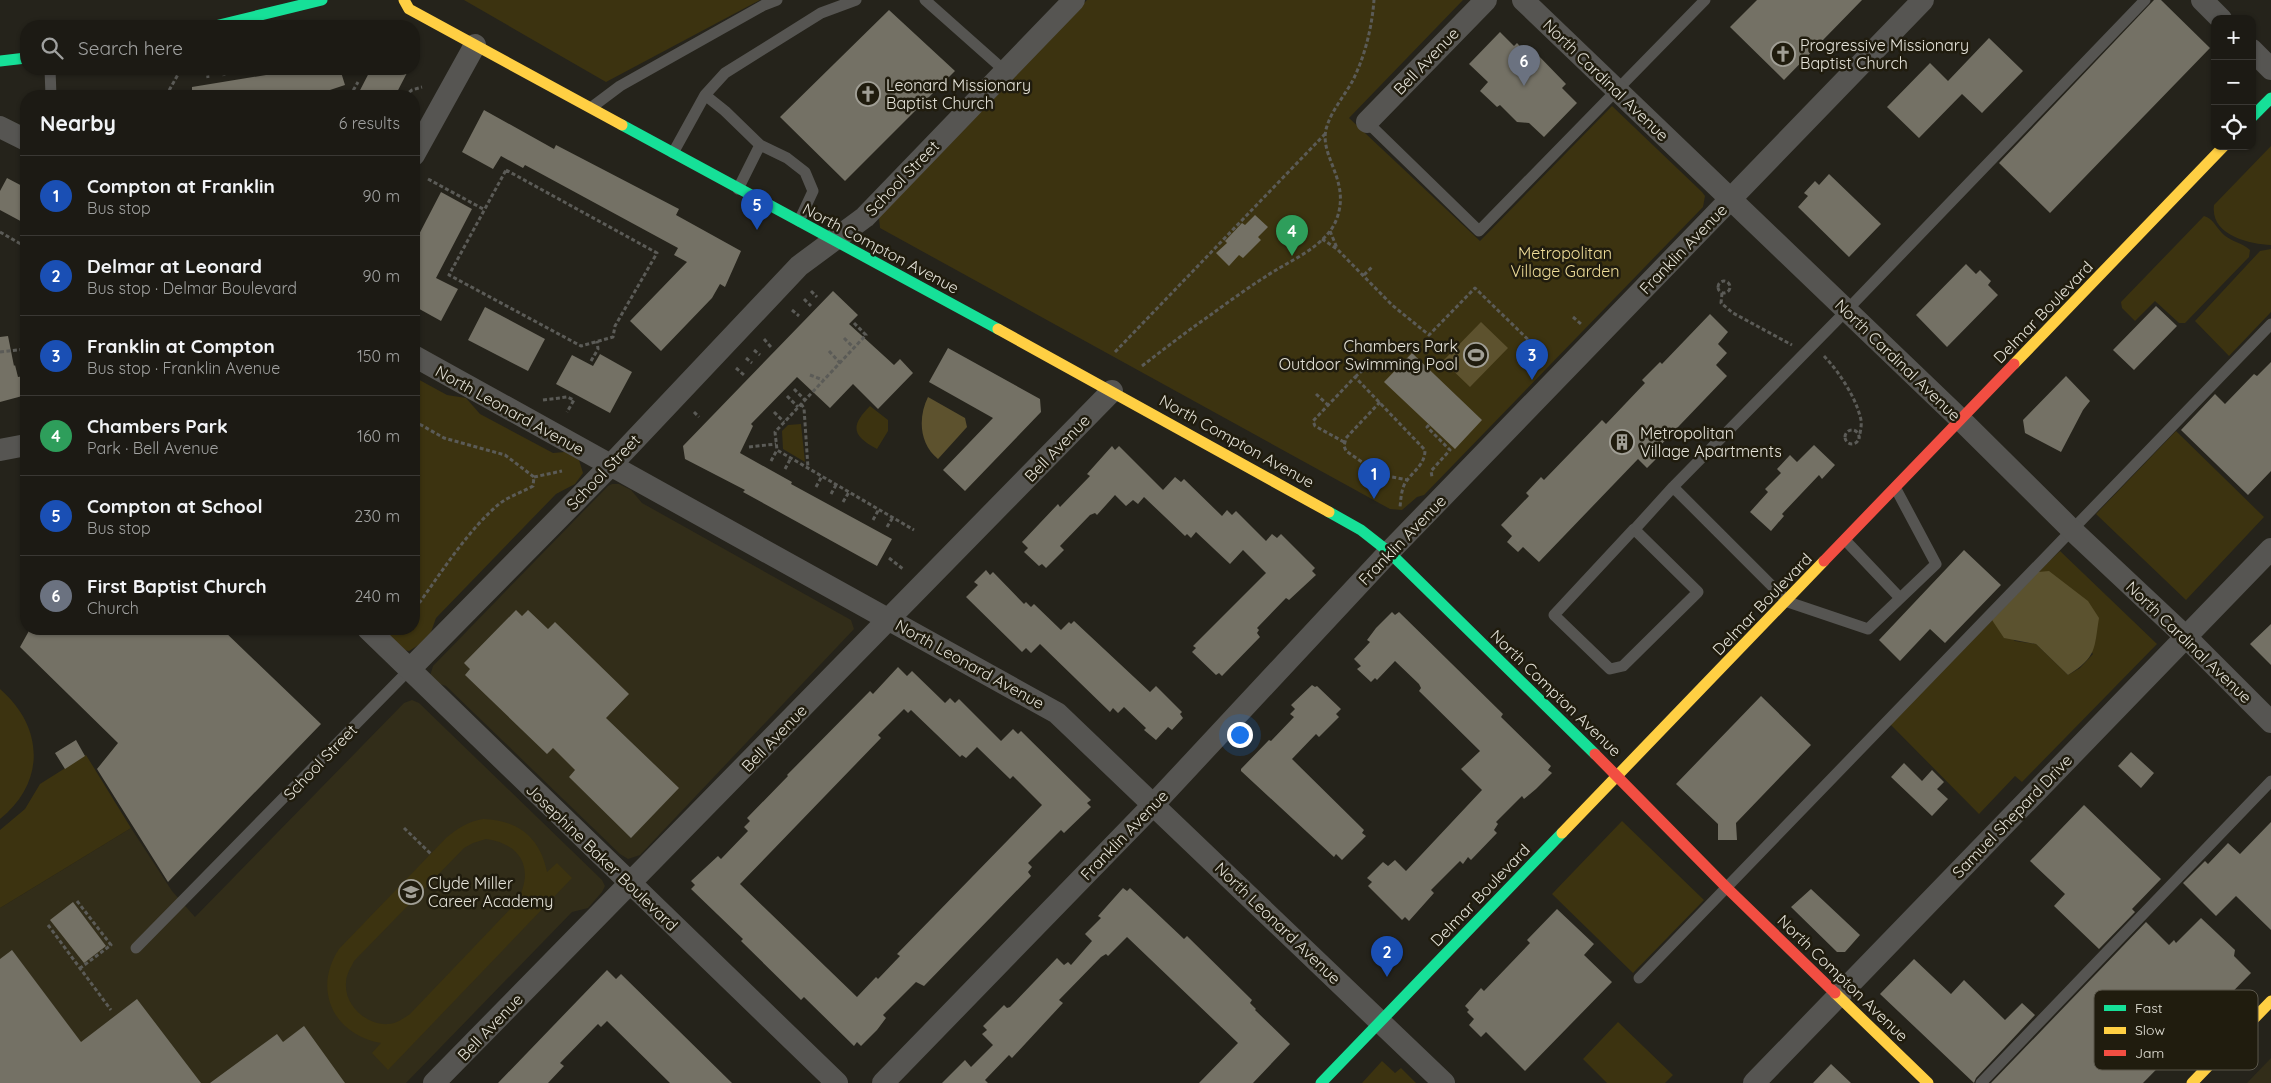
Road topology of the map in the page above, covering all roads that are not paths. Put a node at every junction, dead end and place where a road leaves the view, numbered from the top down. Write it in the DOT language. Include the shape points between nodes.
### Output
graph roads {
  1 [pos="322,0"];
  2 [pos="404,0"];
  3 [pos="777,0"];
  4 [pos="856,0"];
  5 [pos="925,0"];
  6 [pos="1074,0"];
  7 [pos="1486,0"];
  8 [pos="1523,0"];
  9 [pos="1705,0"];
  10 [pos="1923,0"];
  11 [pos="2145,0"];
  12 [pos="2202,0"];
  13 [pos="2216,15"];
  14 [pos="240,20"];
  15 [pos="475,45"];
  16 [pos="2256,54"];
  17 [pos="20,59"];
  18 [pos="0,62"];
  19 [pos="2271,69"];
  20 [pos="1005,71"];
  21 [pos="50,75"];
  22 [pos="51,90"];
  23 [pos="1617,90"];
  24 [pos="705,96"];
  25 [pos="2271,98"];
  26 [pos="590,108"];
  27 [pos="2256,113"];
  28 [pos="1367,122"];
  29 [pos="2,125"];
  30 [pos="20,136"];
  31 [pos="420,144"];
  32 [pos="760,145"];
  33 [pos="2220,150"];
  34 [pos="673,154"];
  35 [pos="738,189"];
  36 [pos="1731,199"];
  37 [pos="799,222"];
  38 [pos="832,241"];
  39 [pos="1847,310"];
  40 [pos="2271,324"];
  41 [pos="420,359"];
  42 [pos="1112,391"];
  43 [pos="1961,420"];
  44 [pos="20,446"];
  45 [pos="0,450"];
  46 [pos="610,466"];
  47 [pos="1673,487"];
  48 [pos="1896,489"];
  49 [pos="1634,530"];
  50 [pos="2072,530"];
  51 [pos="1846,541"];
  52 [pos="2271,549"];
  53 [pos="1390,552"];
  54 [pos="1900,598"];
  55 [pos="1788,602"];
  56 [pos="890,619"];
  57 [pos="374,635"];
  58 [pos="2186,637"];
  59 [pos="410,669"];
  60 [pos="2271,722"];
  61 [pos="1618,777"];
  62 [pos="2271,781"];
  63 [pos="1154,804"];
  64 [pos="630,884"];
  65 [pos="1727,888"];
  66 [pos="136,948"];
  67 [pos="1639,978"];
  68 [pos="1837,996"];
  69 [pos="2271,1001"];
  70 [pos="2258,1014"];
  71 [pos="1380,1022"];
  72 [pos="2205,1070"];
  73 [pos="434,1083"];
  74 [pos="837,1083"];
  75 [pos="883,1083"];
  76 [pos="1321,1083"];
  77 [pos="1444,1083"];
  78 [pos="1754,1083"];
  79 [pos="1928,1083"];
  80 [pos="1981,1083"];
  81 [pos="2192,1083"];
  1 -- 14 [label="main road"];
  2 -- 15 [label="main road, North Compton Avenue" via="409,9"];
  3 -- 26 [label="lane" via="620,86"];
  4 -- 24 [label="lane" via="821,13 733,68"];
  5 -- 20 [label="lane"];
  6 -- 20 [label="street, School Street"];
  7 -- 28 [label="street, Bell Avenue"];
  8 -- 23 [label="street, North Cardinal Avenue"];
  9 -- 23 [label="lane"];
  10 -- 36 [label="street, Franklin Avenue"];
  11 -- 39 [label="lane"];
  12 -- 13 [label="street"];
  15 -- 26 [label="main road, North Compton Avenue"];
  15 -- 31 [label="street"];
  16 -- 19 [label="street"];
  17 -- 18 [label="main road"];
  20 -- 38 [label="street, School Street" via="865,217"];
  21 -- 22 [label="lane"];
  23 -- 28 [label="lane" via="1479,231"];
  23 -- 36 [label="street, North Cardinal Avenue"];
  24 -- 32 [label="lane"];
  24 -- 34 [label="lane"];
  25 -- 27 [label="main road"];
  26 -- 34 [label="main road, North Compton Avenue"];
  29 -- 30 [label="street"];
  32 -- 35 [label="lane"];
  32 -- 37 [label="lane" via="787,158 805,172 813,191"];
  33 -- 43 [label="main road, Delmar Boulevard"];
  34 -- 35 [label="main road, North Compton Avenue"];
  35 -- 37 [label="main road, North Compton Avenue"];
  36 -- 39 [label="street, North Cardinal Avenue"];
  36 -- 53 [label="street, Franklin Avenue"];
  37 -- 38 [label="main road, North Compton Avenue"];
  38 -- 42 [label="main road, North Compton Avenue"];
  38 -- 46 [label="street, School Street" via="799,266"];
  39 -- 43 [label="street, North Cardinal Avenue"];
  39 -- 47 [label="lane"];
  40 -- 50 [label="lane"];
  41 -- 46 [label="street, North Leonard Avenue"];
  42 -- 53 [label="main road, North Compton Avenue" via="1347,520"];
  42 -- 56 [label="street, Bell Avenue"];
  43 -- 48 [label="main road, Delmar Boulevard"];
  43 -- 50 [label="street, North Cardinal Avenue"];
  44 -- 45 [label="street"];
  46 -- 56 [label="street, North Leonard Avenue"];
  46 -- 59 [label="street, School Street"];
  47 -- 49 [label="lane"];
  47 -- 55 [label="lane"];
  48 -- 51 [label="main road, Delmar Boulevard"];
  48 -- 54 [label="lane" via="1936,564"];
  49 -- 49 [label="lane" via="1554,615 1610,669 1623,666 1698,592"];
  50 -- 58 [label="street, North Cardinal Avenue"];
  50 -- 65 [label="lane"];
  51 -- 54 [label="lane"];
  51 -- 55 [label="main road, Delmar Boulevard"];
  52 -- 58 [label="street, Samuel Shepard Drive"];
  53 -- 61 [label="main road, North Compton Avenue"];
  53 -- 63 [label="street, Franklin Avenue"];
  54 -- 55 [label="lane" via="1868,629"];
  55 -- 61 [label="main road, Delmar Boulevard"];
  56 -- 63 [label="street, North Leonard Avenue" via="1058,713"];
  56 -- 64 [label="street, Bell Avenue"];
  57 -- 59 [label="street, Josephine Baker Boulevard"];
  58 -- 60 [label="street, North Cardinal Avenue"];
  58 -- 68 [label="street, Samuel Shepard Drive"];
  59 -- 64 [label="street, Josephine Baker Boulevard"];
  59 -- 66 [label="lane, School Street"];
  61 -- 65 [label="main road, North Compton Avenue"];
  61 -- 71 [label="main road, Delmar Boulevard"];
  62 -- 80 [label="lane"];
  63 -- 71 [label="street, North Leonard Avenue"];
  63 -- 75 [label="street, Franklin Avenue"];
  64 -- 73 [label="street, Bell Avenue"];
  64 -- 74 [label="street, Josephine Baker Boulevard"];
  65 -- 67 [label="lane"];
  65 -- 68 [label="main road, North Compton Avenue"];
  68 -- 78 [label="street, Samuel Shepard Drive"];
  68 -- 79 [label="main road, North Compton Avenue"];
  69 -- 70 [label="main road"];
  71 -- 76 [label="main road, Delmar Boulevard"];
  71 -- 77 [label="street, North Leonard Avenue"];
  72 -- 81 [label="main road"];
}
